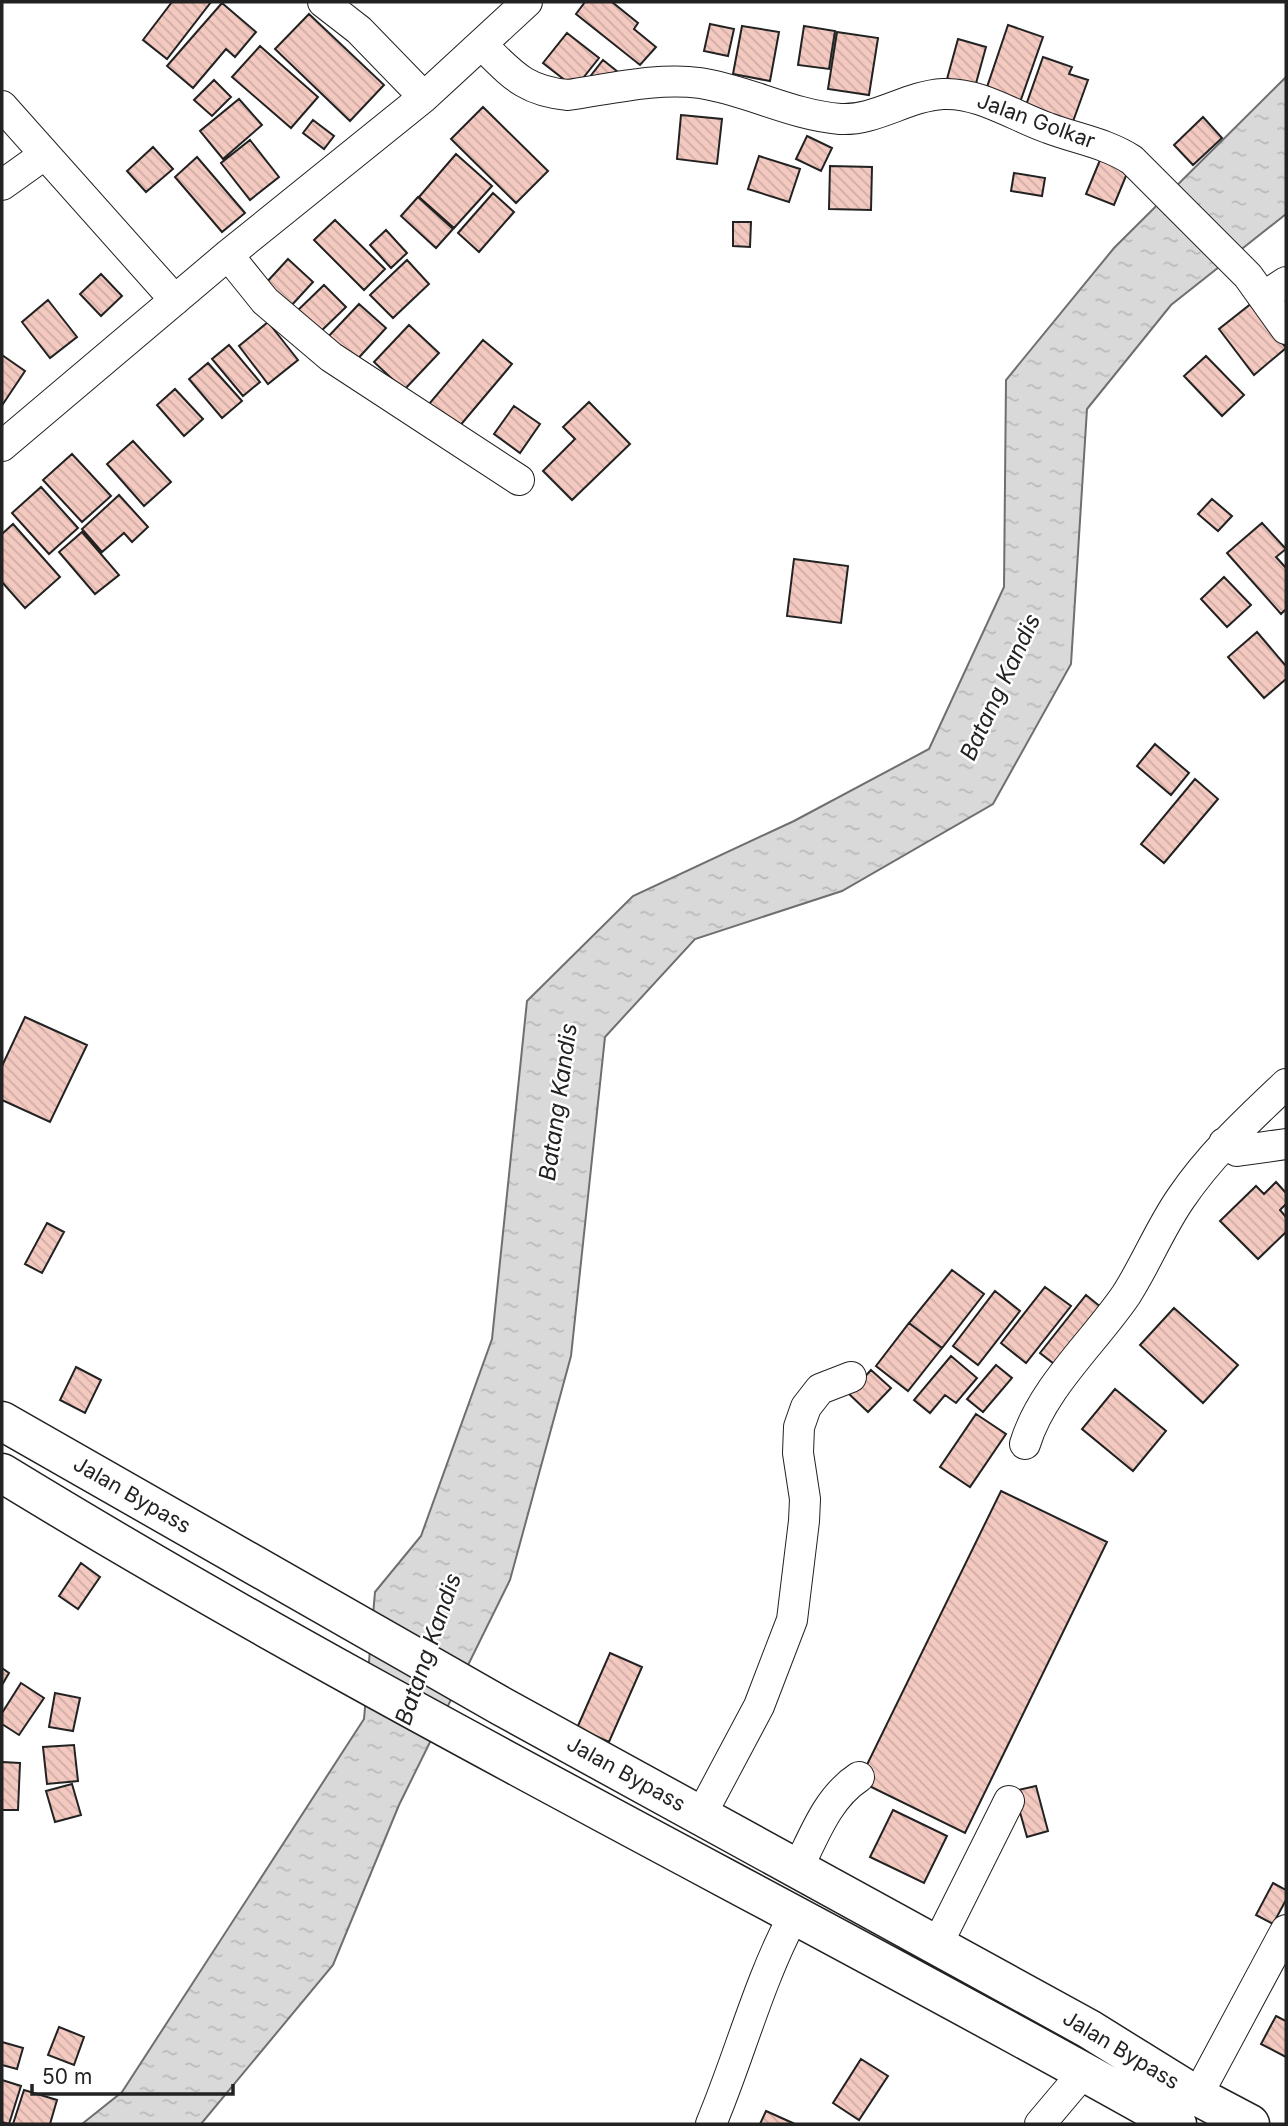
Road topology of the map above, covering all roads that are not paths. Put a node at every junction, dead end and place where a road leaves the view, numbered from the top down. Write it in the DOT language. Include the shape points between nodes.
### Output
graph roads {
  1 [pos="323,2"];
  2 [pos="527,2"];
  3 [pos="482,45"];
  4 [pos="424,97"];
  5 [pos="2,106"];
  6 [pos="44,155"];
  7 [pos="2,185"];
  8 [pos="228,256"];
  9 [pos="1266,285"];
  10 [pos="176,300"];
  11 [pos="1286,329"];
  12 [pos="2,446"];
  13 [pos="519,480"];
  14 [pos="1286,1084"];
  15 [pos="1224,1143"];
  16 [pos="1286,1144"];
  17 [pos="851,1377"];
  18 [pos="2,1421"];
  19 [pos="1025,1444"];
  20 [pos="2,1473"];
  21 [pos="859,1777"];
  22 [pos="1009,1801"];
  23 [pos="701,1815"];
  24 [pos="797,1870"];
  25 [pos="793,1917"];
  26 [pos="1286,1930"];
  27 [pos="937,1945"];
  28 [pos="1083,2073"];
  29 [pos="1180,2117"];
  30 [pos="711,2124"];
  31 [pos="1040,2124"];
  32 [pos="1250,2124"];
  1 -- 4 [label="street" via="359,30"];
  2 -- 3 [label="street"];
  3 -- 4 [label="street"];
  3 -- 9 [label="street, Jalan Golkar" via="521,83 536,91 568,95 681,81 840,119 863,117 941,94 965,95 1049,129 1114,148"];
  4 -- 8 [label="street"];
  5 -- 6 [label="street"];
  6 -- 7 [label="street"];
  6 -- 10 [label="street"];
  8 -- 10 [label="street"];
  8 -- 13 [label="street" via="265,301 331,357"];
  9 -- 11 [label="street, Jalan Golkar"];
  10 -- 12 [label="street"];
  14 -- 15 [label="street"];
  15 -- 16 [label="street" via="1237,1151"];
  15 -- 19 [label="street" via="1181,1198 1125,1295 1072,1361 1030,1427"];
  17 -- 23 [label="street" via="820,1389 806,1407 799,1427 805,1499 792,1620 759,1706"];
  18 -- 23 [label="highway, Jalan Bypass"];
  20 -- 25 [label="highway, Jalan Bypass" via="268,1628"];
  21 -- 24 [label="street" via="832,1802"];
  22 -- 27 [label="street"];
  23 -- 24 [label="highway, Jalan Bypass"];
  24 -- 27 [label="highway, Jalan Bypass"];
  25 -- 28 [label="highway, Jalan Bypass"];
  25 -- 30 [label="street" via="769,1961 735,2067"];
  26 -- 29 [label="street"];
  27 -- 29 [label="highway, Jalan Bypass" via="1089,2029"];
  28 -- 29 [label="highway, Jalan Bypass"];
  28 -- 31 [label="street"];
  29 -- 32 [label="highway, Jalan Bypass"];
}
